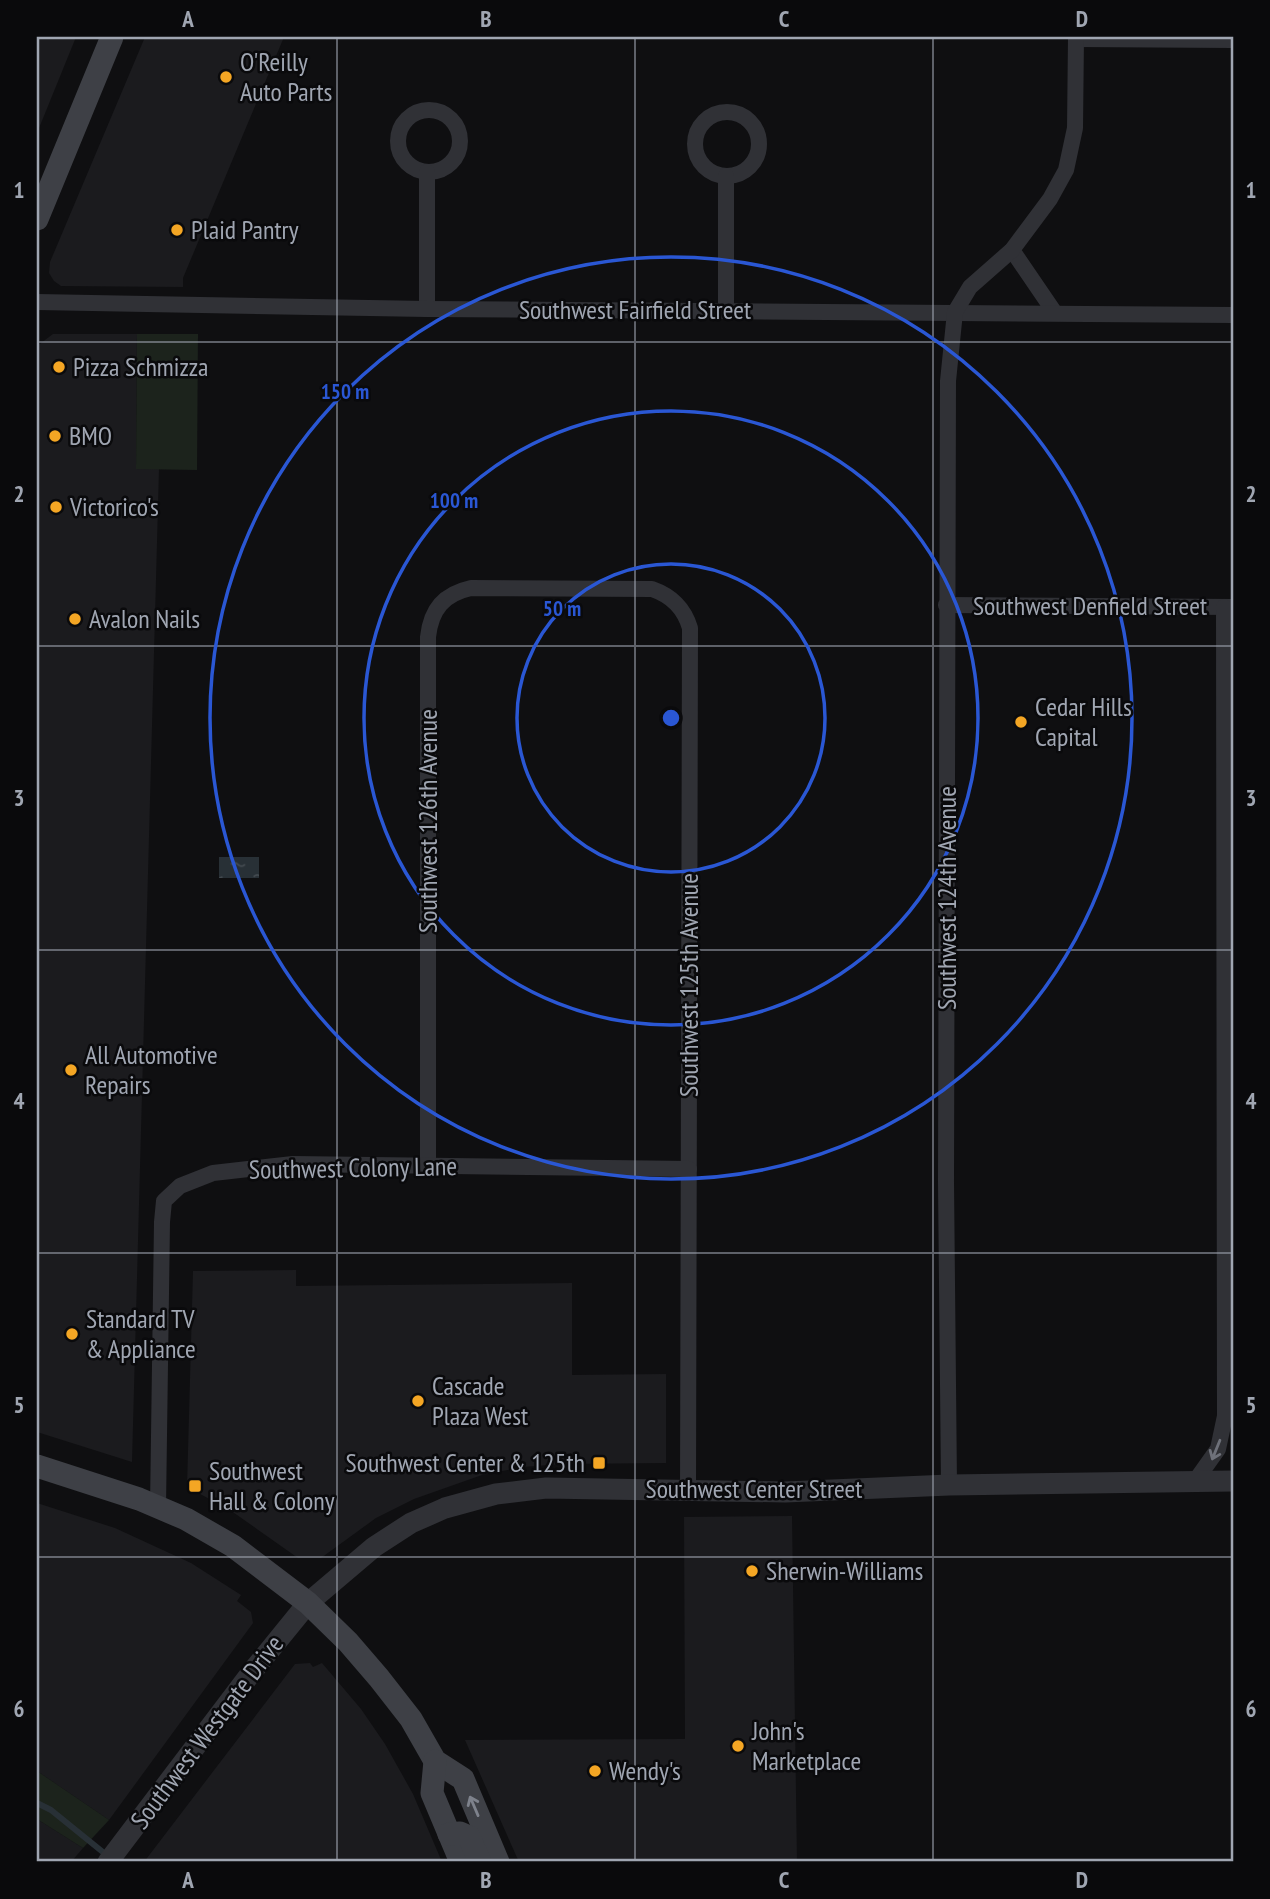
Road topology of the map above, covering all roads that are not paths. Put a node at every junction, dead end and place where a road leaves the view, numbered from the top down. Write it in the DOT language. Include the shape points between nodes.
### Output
graph roads {
  1 [pos="113,37"];
  2 [pos="1076,38"];
  3 [pos="1233,40"];
  4 [pos="427,172"];
  5 [pos="726,176"];
  6 [pos="37,219"];
  7 [pos="1012,250"];
  8 [pos="37,302"];
  9 [pos="427,309"];
  10 [pos="726,310"];
  11 [pos="955,312"];
  12 [pos="1055,313"];
  13 [pos="1233,314"];
  14 [pos="559,589"];
  15 [pos="946,605"];
  16 [pos="1229,607"];
  17 [pos="428,1165"];
  18 [pos="688,1169"];
  19 [pos="37,1466"];
  20 [pos="1196,1480"];
  21 [pos="1233,1481"];
  22 [pos="948,1485"];
  23 [pos="688,1492"];
  24 [pos="158,1507"];
  25 [pos="308,1603"];
  26 [pos="435,1761"];
  27 [pos="449,1835"];
  28 [pos="108,1862"];
  29 [pos="461,1862"];
  30 [pos="480,1862"];
  31 [pos="498,1862"];
  1 -- 6 [label="main road"];
  2 -- 3 [label="street"];
  2 -- 7 [label="street" via="1075,128 1066,170"];
  4 -- 4 [label="street" via="451,163 460,142 453,121 428,109 415,112 398,133 398,151 405,162"];
  4 -- 9 [label="street"];
  5 -- 5 [label="street" via="748,168 759,144 751,122 727,111 705,120 694,144 703,166"];
  5 -- 10 [label="street"];
  7 -- 11 [label="street" via="970,287"];
  7 -- 12 [label="street"];
  8 -- 9 [label="street, Southwest Fairfield Street"];
  9 -- 10 [label="street, Southwest Fairfield Street"];
  10 -- 11 [label="street, Southwest Fairfield Street"];
  11 -- 12 [label="street, Southwest Fairfield Street"];
  11 -- 15 [label="street, Southwest 124th Avenue" via="948,381"];
  12 -- 13 [label="street, Southwest Fairfield Street"];
  14 -- 17 [label="street, Southwest 126th Avenue" via="461,590 438,605 429,624"];
  14 -- 18 [label="street, Southwest 125th Avenue" via="652,590 677,603 690,628"];
  15 -- 16 [label="street, Southwest Denfield Street"];
  15 -- 22 [label="street, Southwest 124th Avenue"];
  16 -- 20 [label="street, one-way" via="1225,1416 1218,1449"];
  17 -- 18 [label="street, Southwest Colony Lane"];
  17 -- 24 [label="street, Southwest Colony Lane" via="293,1164 213,1173 180,1185 164,1201"];
  18 -- 23 [label="street, Southwest 125th Avenue"];
  19 -- 24 [label="main road"];
  20 -- 21 [label="street, Southwest Center Street"];
  20 -- 22 [label="street, Southwest Center Street"];
  22 -- 23 [label="street, Southwest Center Street"];
  23 -- 25 [label="street, Southwest Center Street" via="546,1488 471,1500 439,1510 373,1547"];
  24 -- 25 [label="main road" via="223,1539"];
  25 -- 26 [label="main road" via="354,1648 396,1699"];
  25 -- 28 [label="street, Southwest Westgate Drive"];
  26 -- 27 [label="main road" via="432,1793"];
  31 -- 26 [label="main road, one-way" via="463,1779"];
  27 -- 29 [label="main road"];
  27 -- 30 [label="main road" via="469,1837"];
}
